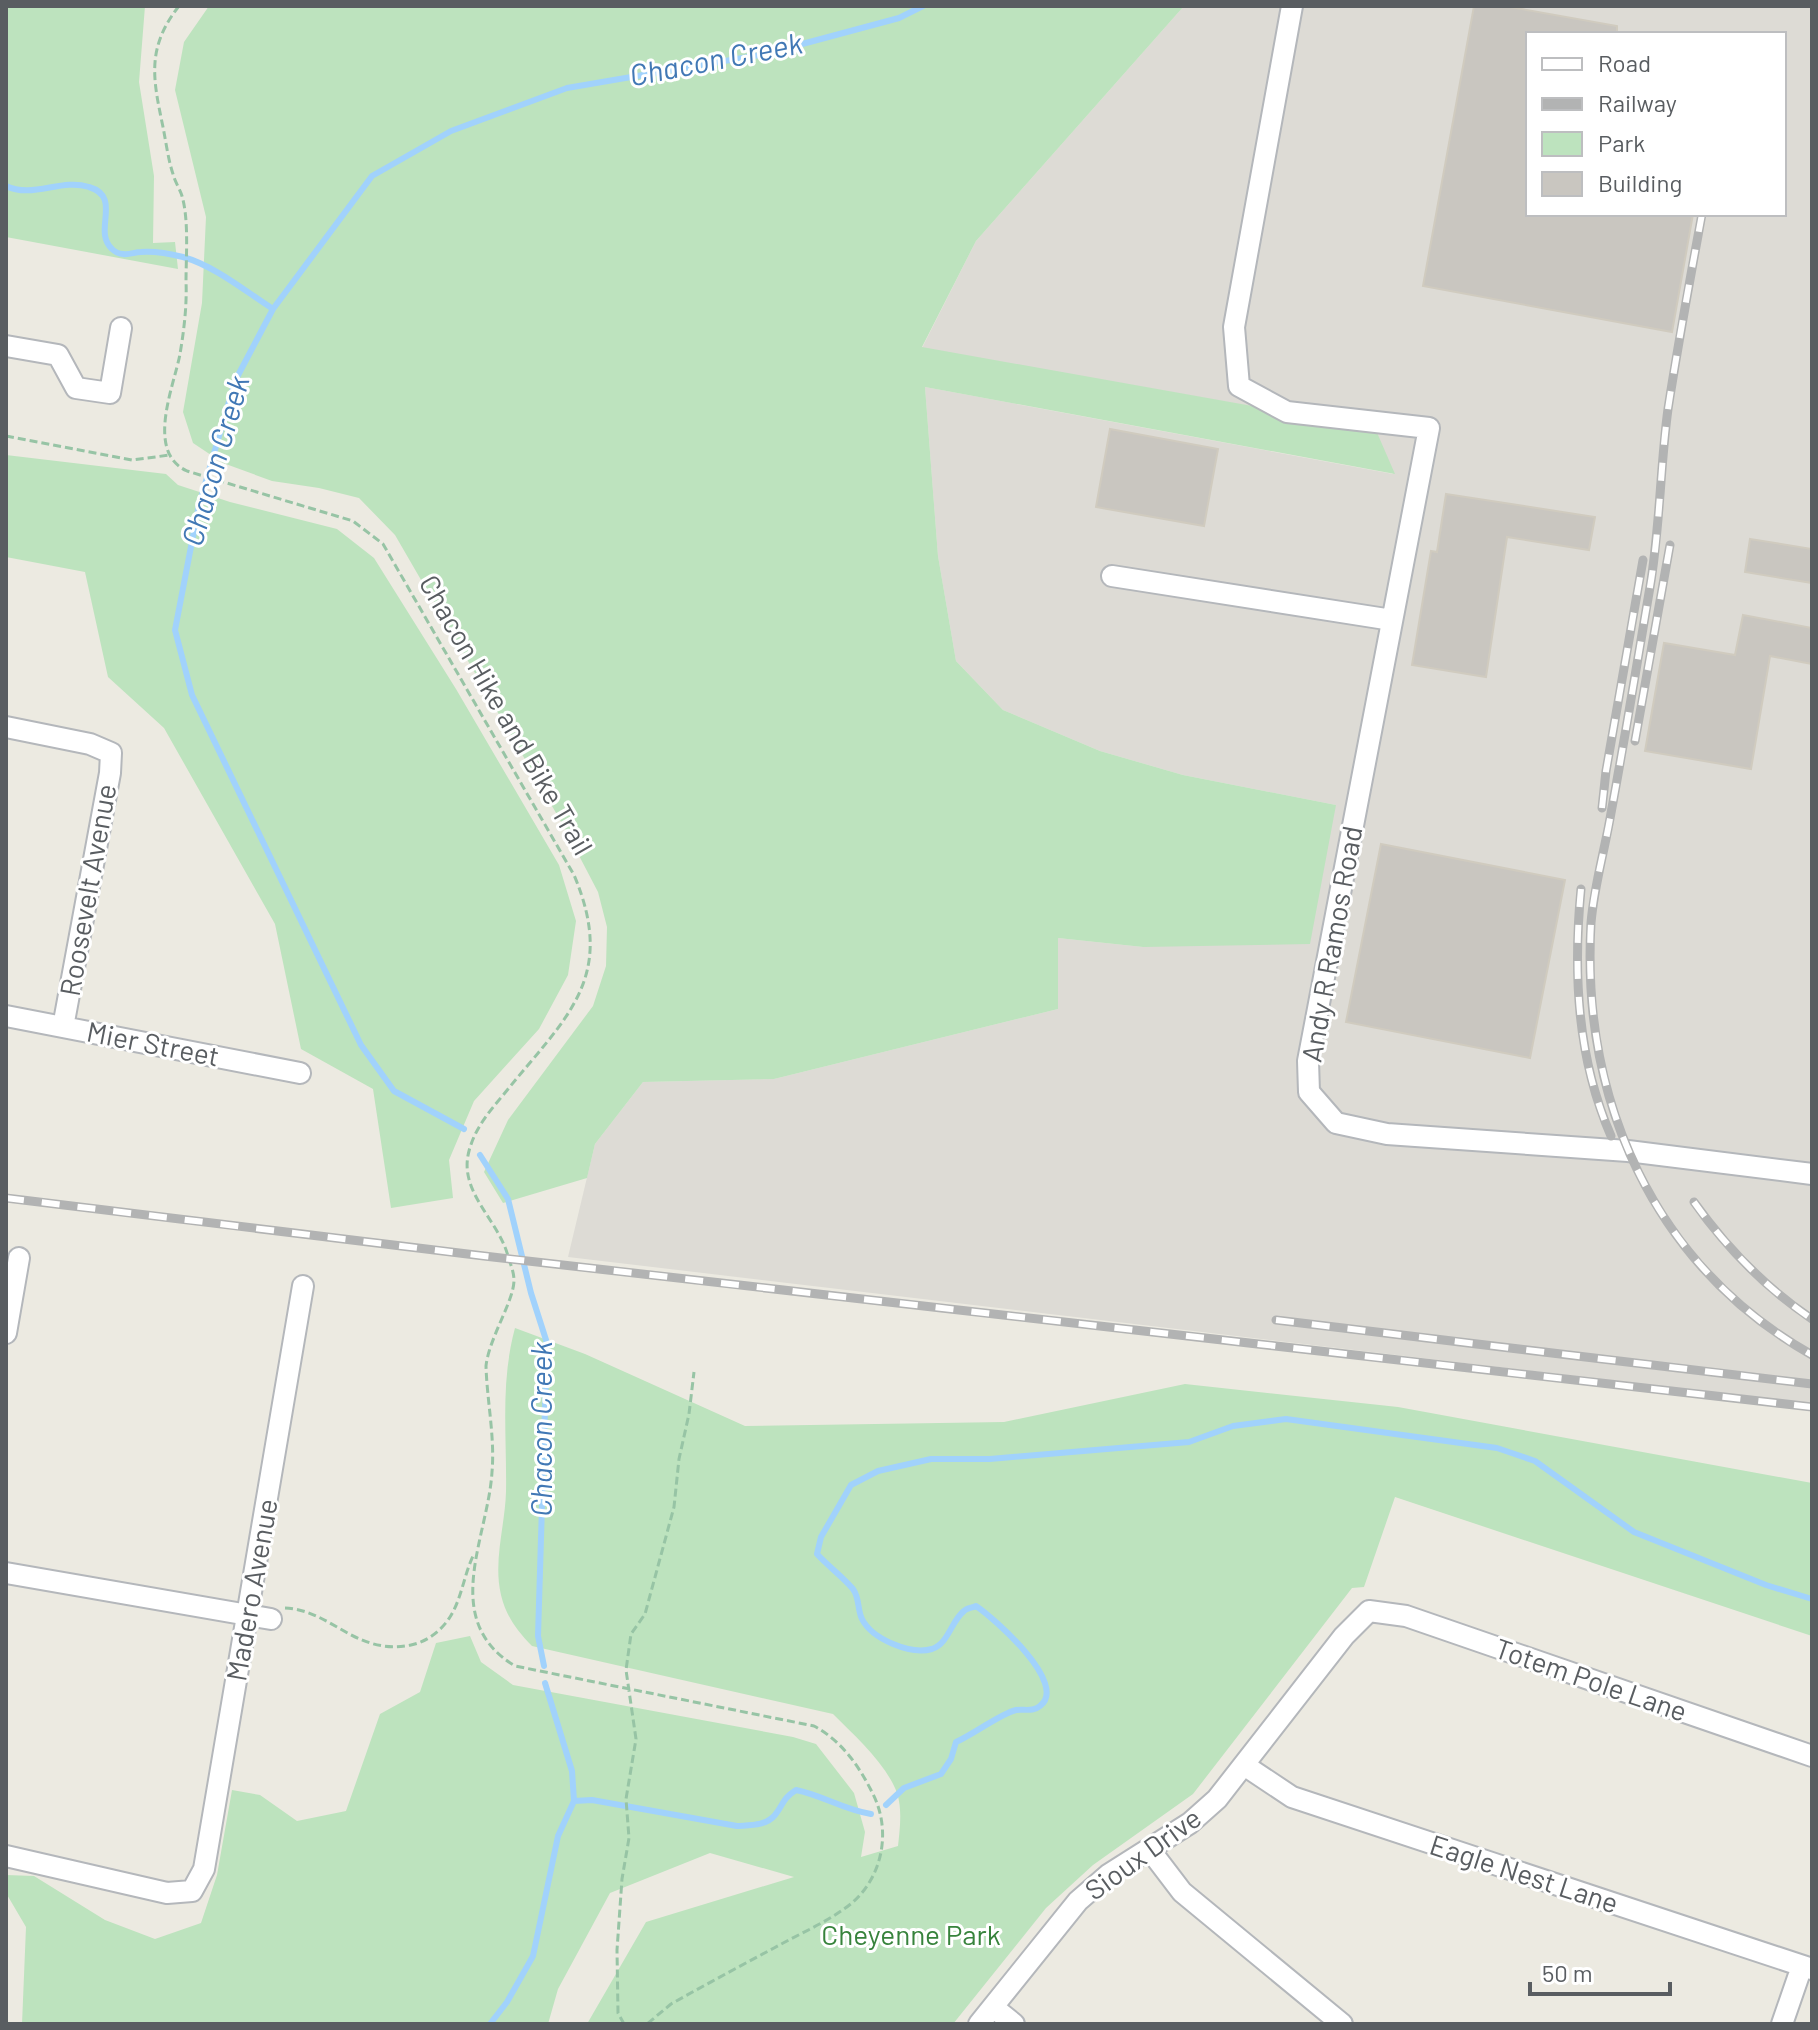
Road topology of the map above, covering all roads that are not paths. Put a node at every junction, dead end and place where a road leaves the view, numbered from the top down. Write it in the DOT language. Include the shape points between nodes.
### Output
graph roads {
  1 [pos="1292,6"];
  2 [pos="121,328"];
  3 [pos="6,346"];
  4 [pos="1112,576"];
  5 [pos="1392,620"];
  6 [pos="6,727"];
  7 [pos="6,1016"];
  8 [pos="63,1027"];
  9 [pos="300,1073"];
  10 [pos="1812,1174"];
  11 [pos="19,1258"];
  12 [pos="303,1286"];
  13 [pos="6,1333"];
  14 [pos="6,1573"];
  15 [pos="1369,1611"];
  16 [pos="274,1614"];
  17 [pos="247,1615"];
  18 [pos="1812,1756"];
  19 [pos="1244,1765"];
  20 [pos="1150,1850"];
  21 [pos="6,1856"];
  22 [pos="1807,1968"];
  23 [pos="993,2007"];
  24 [pos="979,2024"];
  25 [pos="1014,2024"];
  26 [pos="1342,2024"];
  27 [pos="1782,2024"];
  1 -- 5 [label="street, Andy R Ramos Road" via="1234,327 1239,386 1287,412 1429,428"];
  2 -- 3 [label="street" via="110,393 76,388 58,355"];
  4 -- 5 [label="street"];
  5 -- 10 [label="street, Andy R Ramos Road" via="1308,1061 1309,1092 1336,1123 1387,1134 1628,1151"];
  6 -- 8 [label="street, Roosevelt Avenue" via="111,753"];
  7 -- 8 [label="street, Mier Street"];
  8 -- 9 [label="street, Mier Street"];
  11 -- 13 [label="street"];
  12 -- 17 [label="street, Madero Avenue"];
  14 -- 17 [label="street"];
  15 -- 18 [label="street, Totem Pole Lane" via="1406,1616"];
  15 -- 19 [label="street, Sioux Drive"];
  16 -- 17 [label="street"];
  17 -- 21 [label="street, Madero Avenue" via="204,1869 192,1891 167,1893"];
  19 -- 20 [label="street, Sioux Drive" via="1217,1799"];
  19 -- 22 [label="street, Eagle Nest Lane" via="1292,1797"];
  20 -- 23 [label="street, Sioux Drive" via="1078,1901"];
  20 -- 26 [label="street" via="1182,1892"];
  22 -- 27 [label="street"];
  23 -- 24 [label="street, Sioux Drive"];
  23 -- 25 [label="street"];
}
